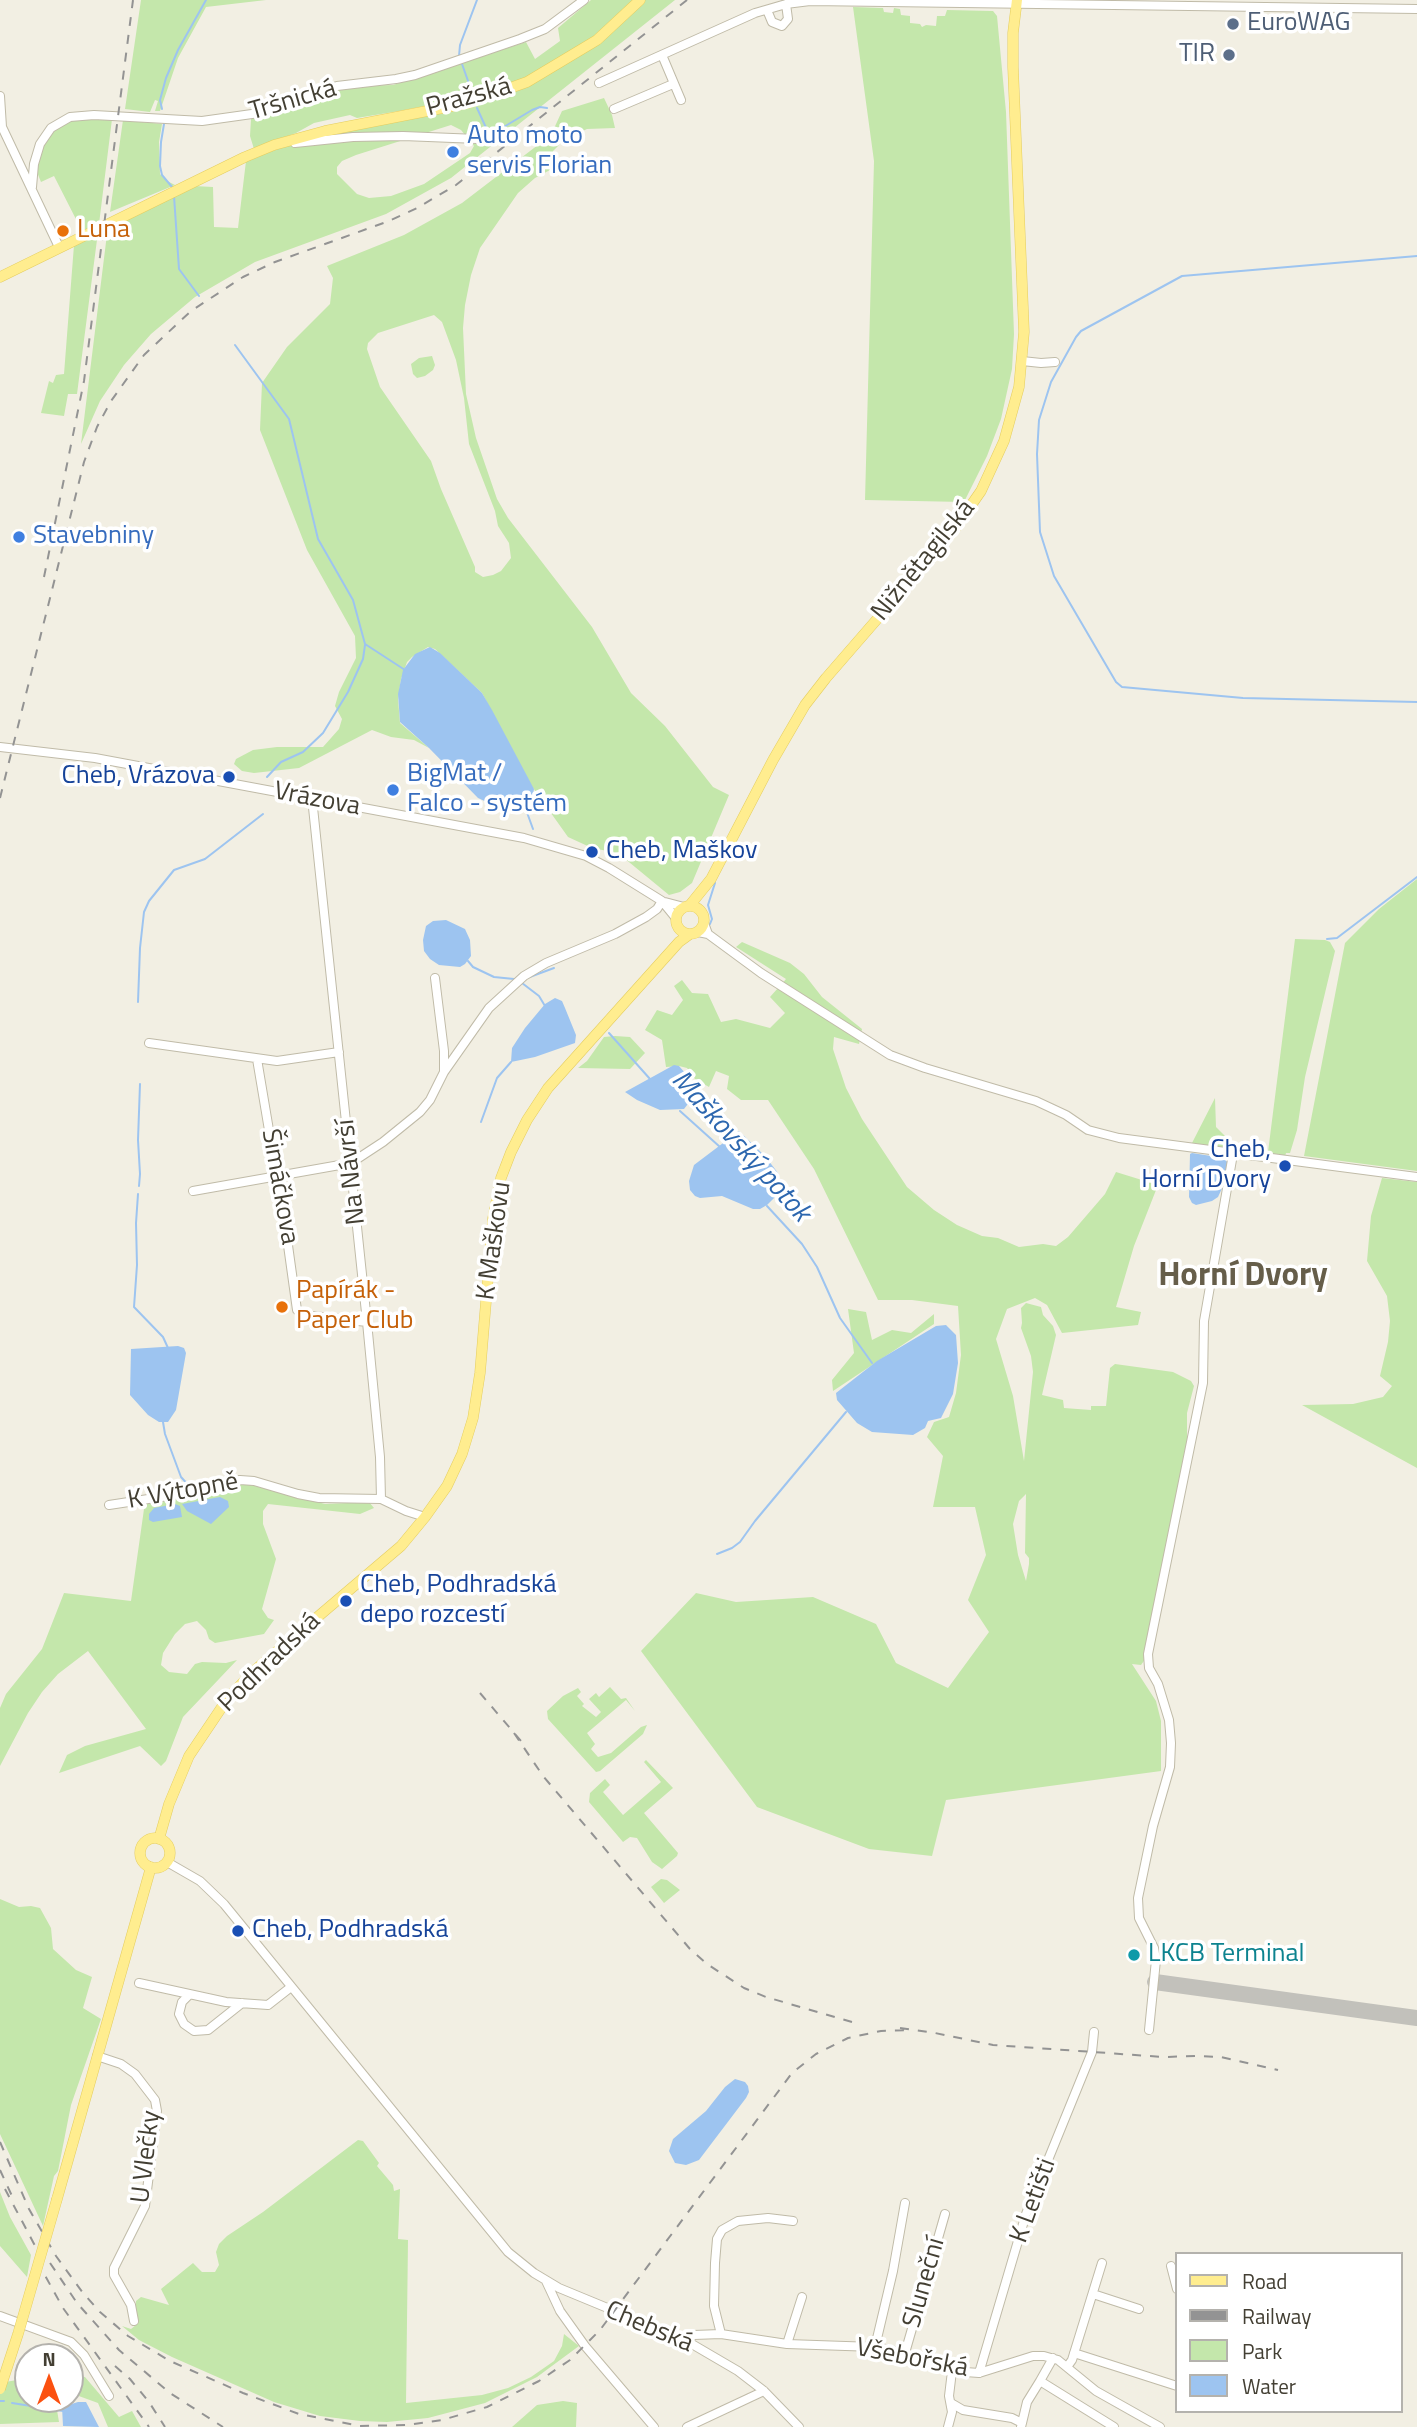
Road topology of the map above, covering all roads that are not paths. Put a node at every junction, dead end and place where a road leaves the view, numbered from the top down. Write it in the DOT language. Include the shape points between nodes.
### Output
graph roads {
  1 [pos="584,0"];
  2 [pos="640,0"];
  3 [pos="869,1"];
  4 [pos="923,1"];
  5 [pos="1017,1"];
  6 [pos="786,4"];
  7 [pos="1417,9"];
  8 [pos="767,10"];
  9 [pos="662,55"];
  10 [pos="599,83"];
  11 [pos="673,84"];
  12 [pos="0,96"];
  13 [pos="681,100"];
  14 [pos="614,109"];
  15 [pos="1,127"];
  16 [pos="478,139"];
  17 [pos="274,145"];
  18 [pos="38,148"];
  19 [pos="18,157"];
  20 [pos="32,187"];
  21 [pos="59,247"];
  22 [pos="0,277"];
  23 [pos="1023,361"];
  24 [pos="1055,362"];
  25 [pos="0,747"];
  26 [pos="312,798"];
  27 [pos="711,879"];
  28 [pos="662,901"];
  29 [pos="687,906"];
  30 [pos="703,918"];
  31 [pos="676,922"];
  32 [pos="699,933"];
  33 [pos="667,956"];
  34 [pos="435,978"];
  35 [pos="149,1043"];
  36 [pos="340,1052"];
  37 [pos="257,1059"];
  38 [pos="444,1072"];
  39 [pos="1233,1154"];
  40 [pos="351,1163"];
  41 [pos="277,1176"];
  42 [pos="1417,1177"];
  43 [pos="193,1191"];
  44 [pos="367,1322"];
  45 [pos="381,1499"];
  46 [pos="109,1505"];
  47 [pos="425,1517"];
  48 [pos="159,1839"];
  49 [pos="167,1862"];
  50 [pos="151,1867"];
  51 [pos="139,1983"];
  52 [pos="291,1987"];
  53 [pos="189,1995"];
  54 [pos="242,2004"];
  55 [pos="1149,2030"];
  56 [pos="1094,2032"];
  57 [pos="97,2056"];
  58 [pos="905,2203"];
  59 [pos="946,2214"];
  60 [pos="793,2221"];
  61 [pos="1102,2263"];
  62 [pos="1171,2266"];
  63 [pos="546,2281"];
  64 [pos="1176,2285"];
  65 [pos="1093,2294"];
  66 [pos="802,2297"];
  67 [pos="1139,2309"];
  68 [pos="0,2316"];
  69 [pos="134,2321"];
  70 [pos="721,2334"];
  71 [pos="684,2340"];
  72 [pos="787,2344"];
  73 [pos="875,2347"];
  74 [pos="905,2353"];
  75 [pos="1074,2353"];
  76 [pos="1053,2358"];
  77 [pos="1067,2367"];
  78 [pos="952,2371"];
  79 [pos="979,2372"];
  80 [pos="1040,2381"];
  81 [pos="1176,2386"];
  82 [pos="0,2389"];
  83 [pos="765,2391"];
  84 [pos="109,2396"];
  85 [pos="951,2403"];
  86 [pos="1022,2425"];
  87 [pos="654,2427"];
  88 [pos="687,2427"];
  89 [pos="799,2427"];
  90 [pos="948,2427"];
  91 [pos="1114,2427"];
  92 [pos="1160,2427"];
  1 -- 18 [label="street, Tršnická" via="533,35 415,75 337,86 259,113 219,119 75,116 51,128"];
  2 -- 17 [label="main road, Pražská" via="597,40 527,82 468,103"];
  3 -- 4 [label="street"];
  3 -- 6 [label="street"];
  4 -- 5 [label="street"];
  5 -- 7 [label="street"];
  5 -- 23 [label="main road, Nižnětagilská" via="1013,67"];
  6 -- 8 [label="street"];
  6 -- 8 [label="street" via="788,19 782,26 772,22"];
  8 -- 9 [label="street"];
  9 -- 10 [label="street"];
  9 -- 11 [label="street"];
  11 -- 13 [label="street"];
  11 -- 14 [label="street"];
  12 -- 15 [label="street"];
  15 -- 19 [label="street"];
  16 -- 17 [label="street, Pražská" via="353,136"];
  17 -- 21 [label="main road, Pražská"];
  18 -- 19 [label="street"];
  18 -- 20 [label="street"];
  19 -- 20 [label="street"];
  20 -- 21 [label="street"];
  21 -- 22 [label="main road, Pražská"];
  23 -- 24 [label="street"];
  23 -- 27 [label="main road, Nižnětagilská" via="1007,432 972,506 805,705"];
  25 -- 26 [label="street, Vrázova" via="95,758"];
  26 -- 28 [label="street, Vrázova" via="561,848 609,867"];
  26 -- 36 [label="street, Na Návrší"];
  27 -- 29 [label="main road, Nižnětagilská"];
  27 -- 30 [label="main road, K Maškovu"];
  28 -- 29 [label="street"];
  28 -- 31 [label="street, Vrázova"];
  28 -- 38 [label="street" via="646,917 615,934 524,976 489,1008"];
  29 -- 30 [label="main road"];
  29 -- 31 [label="main road, Nižnětagilská"];
  30 -- 32 [label="main road, K Maškovu"];
  31 -- 32 [label="main road" via="682,932"];
  31 -- 33 [label="main road"];
  32 -- 33 [label="main road, K Maškovu" via="679,942"];
  32 -- 39 [label="street" via="890,1055 1036,1101 1088,1130"];
  33 -- 47 [label="main road, K Maškovu" via="548,1088 511,1152 493,1218 474,1418 455,1470"];
  34 -- 38 [label="street"];
  35 -- 37 [label="street"];
  36 -- 37 [label="street" via="277,1061"];
  36 -- 40 [label="street, Na Návrší"];
  37 -- 41 [label="street, Šimáčkova"];
  38 -- 40 [label="street" via="420,1112"];
  39 -- 42 [label="street"];
  39 -- 55 [label="street" via="1204,1321 1203,1382 1148,1654 1169,1720 1171,1743 1170,1767 1138,1898 1139,1918 1154,1948 1157,1971"];
  40 -- 41 [label="street"];
  40 -- 44 [label="street, Na Návrší"];
  41 -- 43 [label="street"];
  41 -- 44 [label="street, Šimáčkova" via="296,1310"];
  44 -- 45 [label="street, Na Návrší"];
  45 -- 46 [label="street, K Výtopně" via="319,1498 240,1480"];
  45 -- 47 [label="street"];
  47 -- 48 [label="main road, Podhradská" via="388,1558 228,1698 189,1756"];
  48 -- 49 [label="main road" via="170,1850"];
  48 -- 50 [label="main road" via="150,1839 141,1848 142,1860"];
  49 -- 50 [label="main road"];
  49 -- 52 [label="street" via="188,1872 217,1896"];
  50 -- 57 [label="main road"];
  51 -- 53 [label="street"];
  52 -- 54 [label="street" via="268,2005"];
  52 -- 63 [label="street, Chebská" via="508,2252"];
  53 -- 54 [label="street"];
  53 -- 54 [label="street" via="179,2014 194,2031 208,2030"];
  56 -- 79 [label="street, K Letišti" via="1092,2052 1027,2214"];
  57 -- 69 [label="street, U Vlečky" via="135,2074 155,2100 157,2110 145,2206 114,2268"];
  57 -- 82 [label="main road, bridge"];
  58 -- 73 [label="street"];
  59 -- 74 [label="street, Sluneční"];
  60 -- 70 [label="street" via="738,2221 722,2230 717,2239 714,2306"];
  61 -- 65 [label="street"];
  62 -- 64 [label="street"];
  63 -- 71 [label="street, Chebská"];
  63 -- 87 [label="street" via="585,2346"];
  65 -- 67 [label="street"];
  65 -- 75 [label="street"];
  66 -- 72 [label="street"];
  68 -- 84 [label="street" via="78,2348"];
  70 -- 71 [label="street, Všebořská"];
  70 -- 72 [label="street, Všebořská"];
  71 -- 83 [label="street, Chebská"];
  72 -- 73 [label="street, Všebořská"];
  73 -- 74 [label="street, Všebořská"];
  74 -- 78 [label="street, Všebořská"];
  75 -- 77 [label="street"];
  75 -- 81 [label="street"];
  76 -- 77 [label="street"];
  76 -- 79 [label="street, Všebořská" via="1033,2356"];
  76 -- 80 [label="street"];
  77 -- 92 [label="street" via="1096,2391"];
  78 -- 79 [label="street, Všebořská"];
  78 -- 85 [label="street"];
  80 -- 86 [label="street" via="1027,2402"];
  80 -- 91 [label="street"];
  83 -- 88 [label="street"];
  83 -- 89 [label="street, Chebská"];
  85 -- 86 [label="street" via="963,2410 1012,2418"];
  85 -- 90 [label="street"];
}
